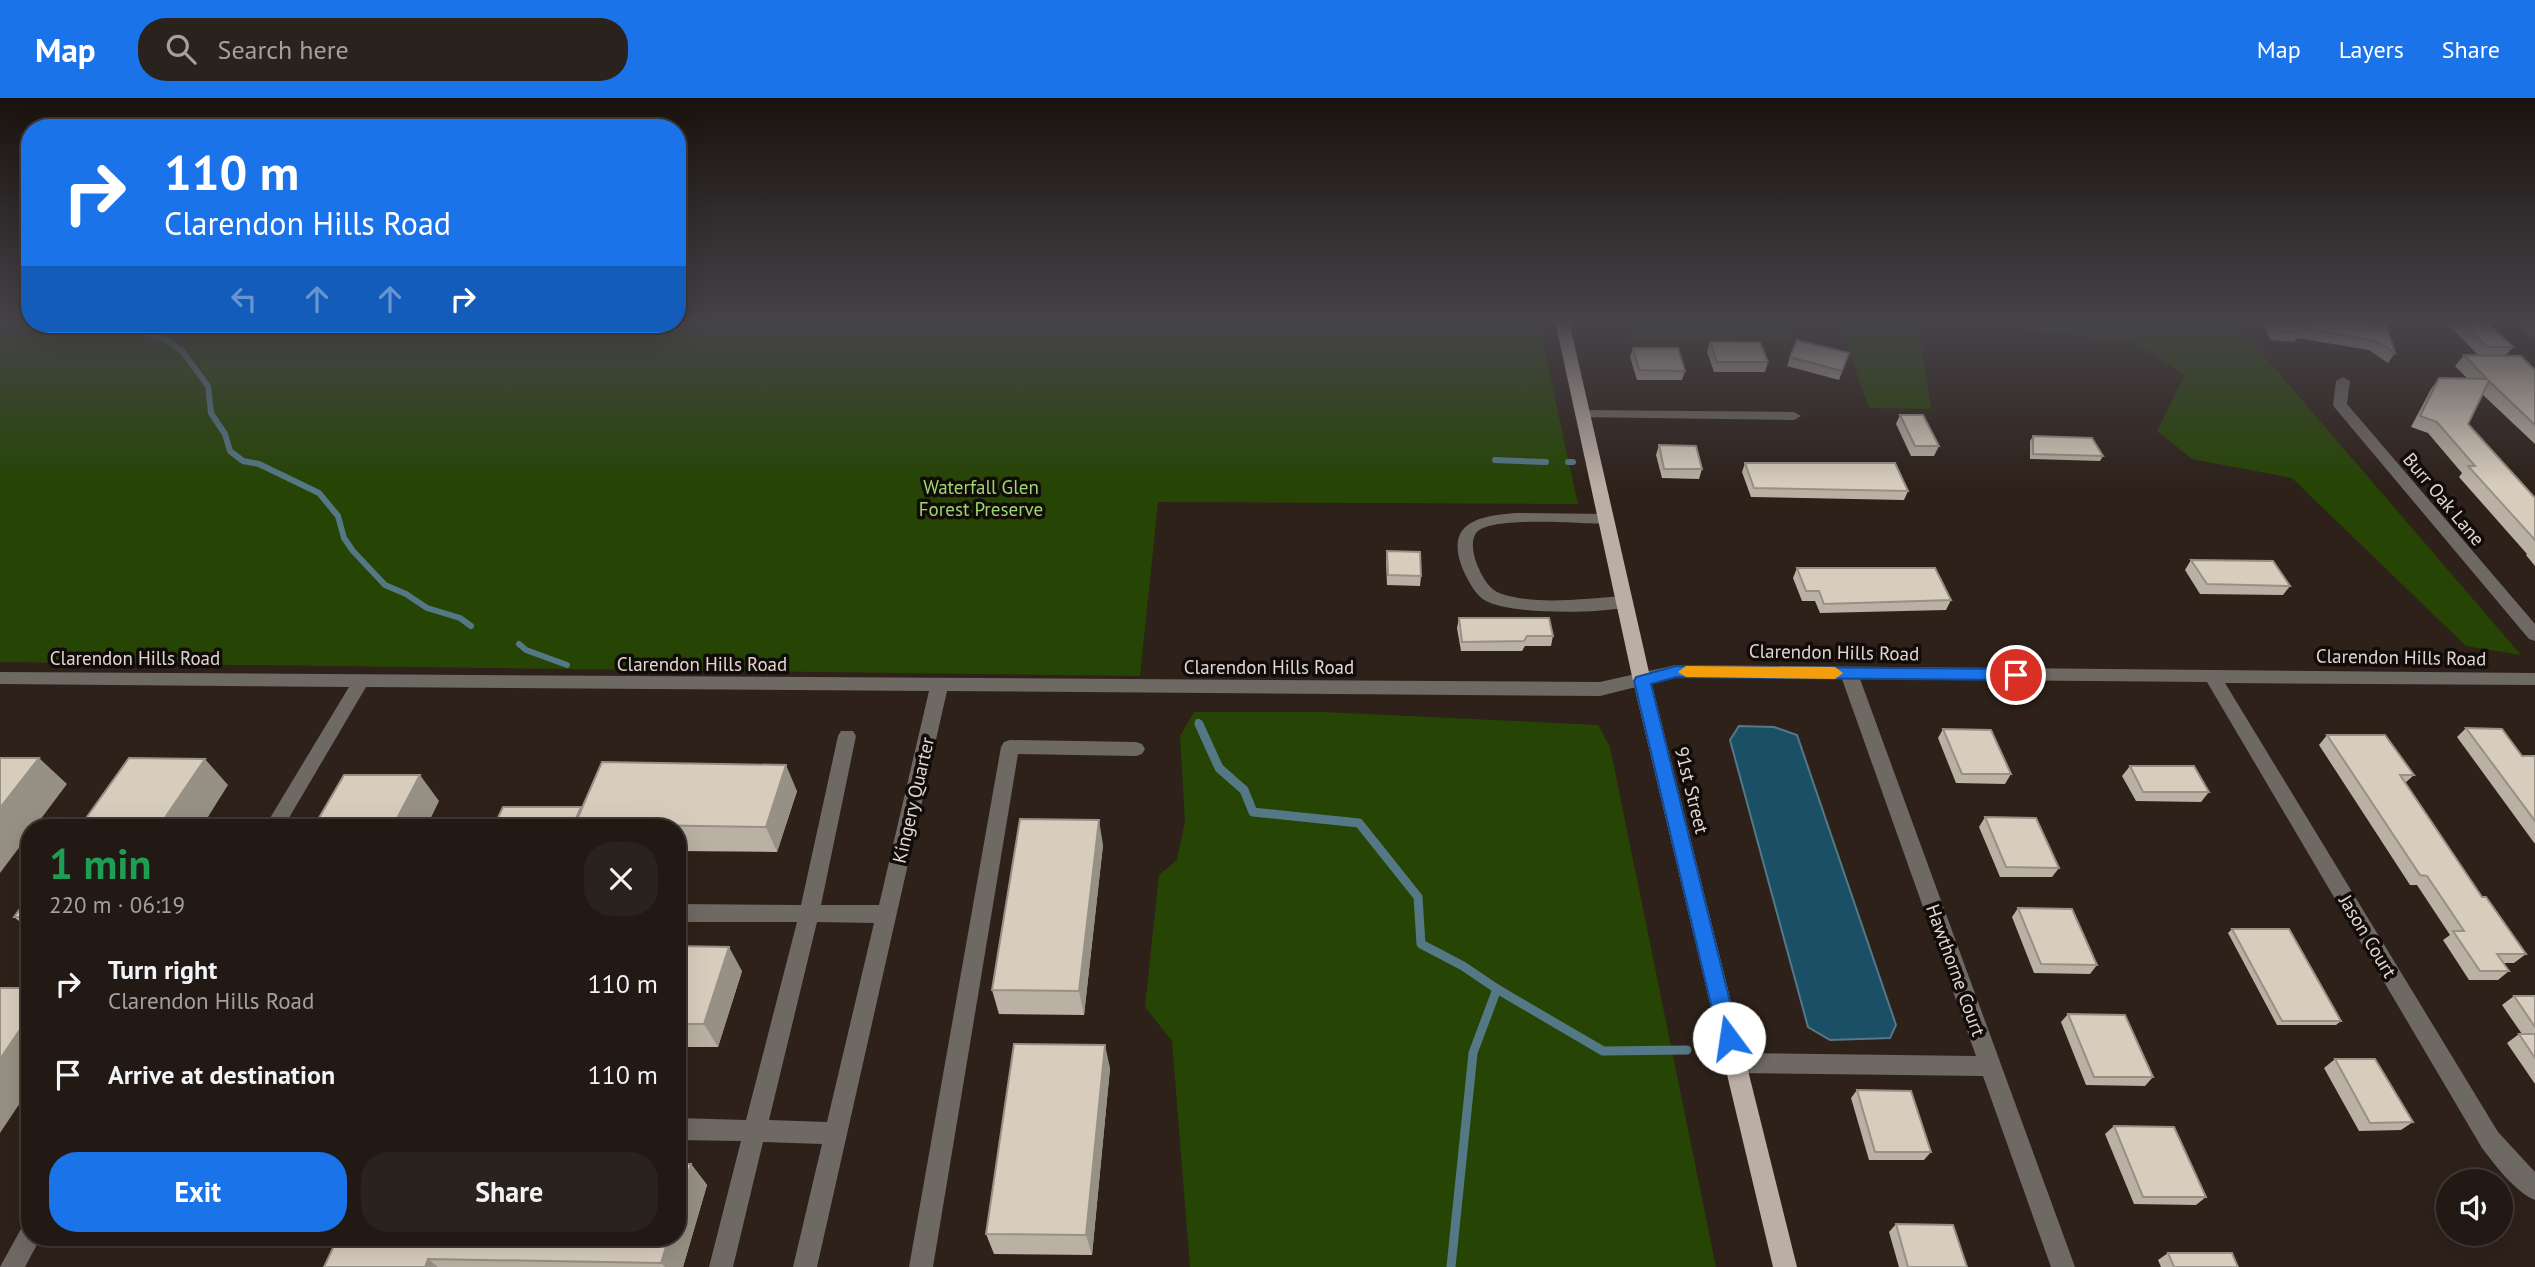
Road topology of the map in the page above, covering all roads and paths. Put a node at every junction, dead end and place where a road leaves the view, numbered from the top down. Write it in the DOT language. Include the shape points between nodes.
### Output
graph roads {
  1 [pos="1574,376"];
  2 [pos="2343,381"];
  3 [pos="1583,414"];
  4 [pos="1794,416"];
  5 [pos="1606,519"];
  6 [pos="1625,603"];
  7 [pos="2535,635"];
  8 [pos="1849,673"];
  9 [pos="2212,676"];
  10 [pos="0,679"];
  11 [pos="2535,679"];
  12 [pos="361,681"];
  13 [pos="1642,681"];
  14 [pos="939,687"];
  15 [pos="847,736"];
  16 [pos="1136,749"];
  17 [pos="279,819"];
  18 [pos="686,913"];
  19 [pos="809,913"];
  20 [pos="888,914"];
  21 [pos="1735,1063"];
  22 [pos="1991,1066"];
  23 [pos="686,1129"];
  24 [pos="755,1131"];
  25 [pos="836,1133"];
  26 [pos="2535,1188"];
  27 [pos="24,1246"];
  28 [pos="12,1267"];
  29 [pos="721,1267"];
  30 [pos="805,1267"];
  31 [pos="921,1267"];
  32 [pos="1785,1267"];
  33 [pos="2063,1267"];
  1 -- 3 [label="main road, 91st Street"];
  2 -- 7 [label="street, Burr Oak Lane" via="2340,405"];
  3 -- 4 [label="street"];
  3 -- 5 [label="main road, 91st Street"];
  5 -- 6 [label="main road, 91st Street"];
  5 -- 6 [label="street" via="1484,521 1472,527 1465,539 1467,560 1492,598 1517,603"];
  6 -- 13 [label="main road, 91st Street"];
  8 -- 9 [label="street, Clarendon Hills Road"];
  8 -- 13 [label="street, Clarendon Hills Road" via="1676,671"];
  8 -- 22 [label="street, Hawthorne Court"];
  9 -- 11 [label="street, Clarendon Hills Road"];
  9 -- 26 [label="street, Jason Court" via="2490,1140"];
  10 -- 12 [label="street, Clarendon Hills Road"];
  12 -- 14 [label="street, Clarendon Hills Road"];
  12 -- 17 [label="street"];
  13 -- 14 [label="street, Clarendon Hills Road" via="1600,689"];
  13 -- 21 [label="main road, 91st Street"];
  14 -- 20 [label="street, Kingery Quarter"];
  15 -- 19 [label="street"];
  16 -- 31 [label="street" via="1010,747"];
  18 -- 19 [label="street"];
  19 -- 20 [label="street"];
  19 -- 24 [label="street"];
  20 -- 25 [label="street, Kingery Quarter"];
  21 -- 22 [label="street"];
  21 -- 32 [label="main road, 91st Street"];
  22 -- 33 [label="street, Hawthorne Court"];
  23 -- 24 [label="street"];
  24 -- 25 [label="street"];
  24 -- 29 [label="street"];
  25 -- 30 [label="street, Kingery Quarter"];
  27 -- 28 [label="street"];
}
